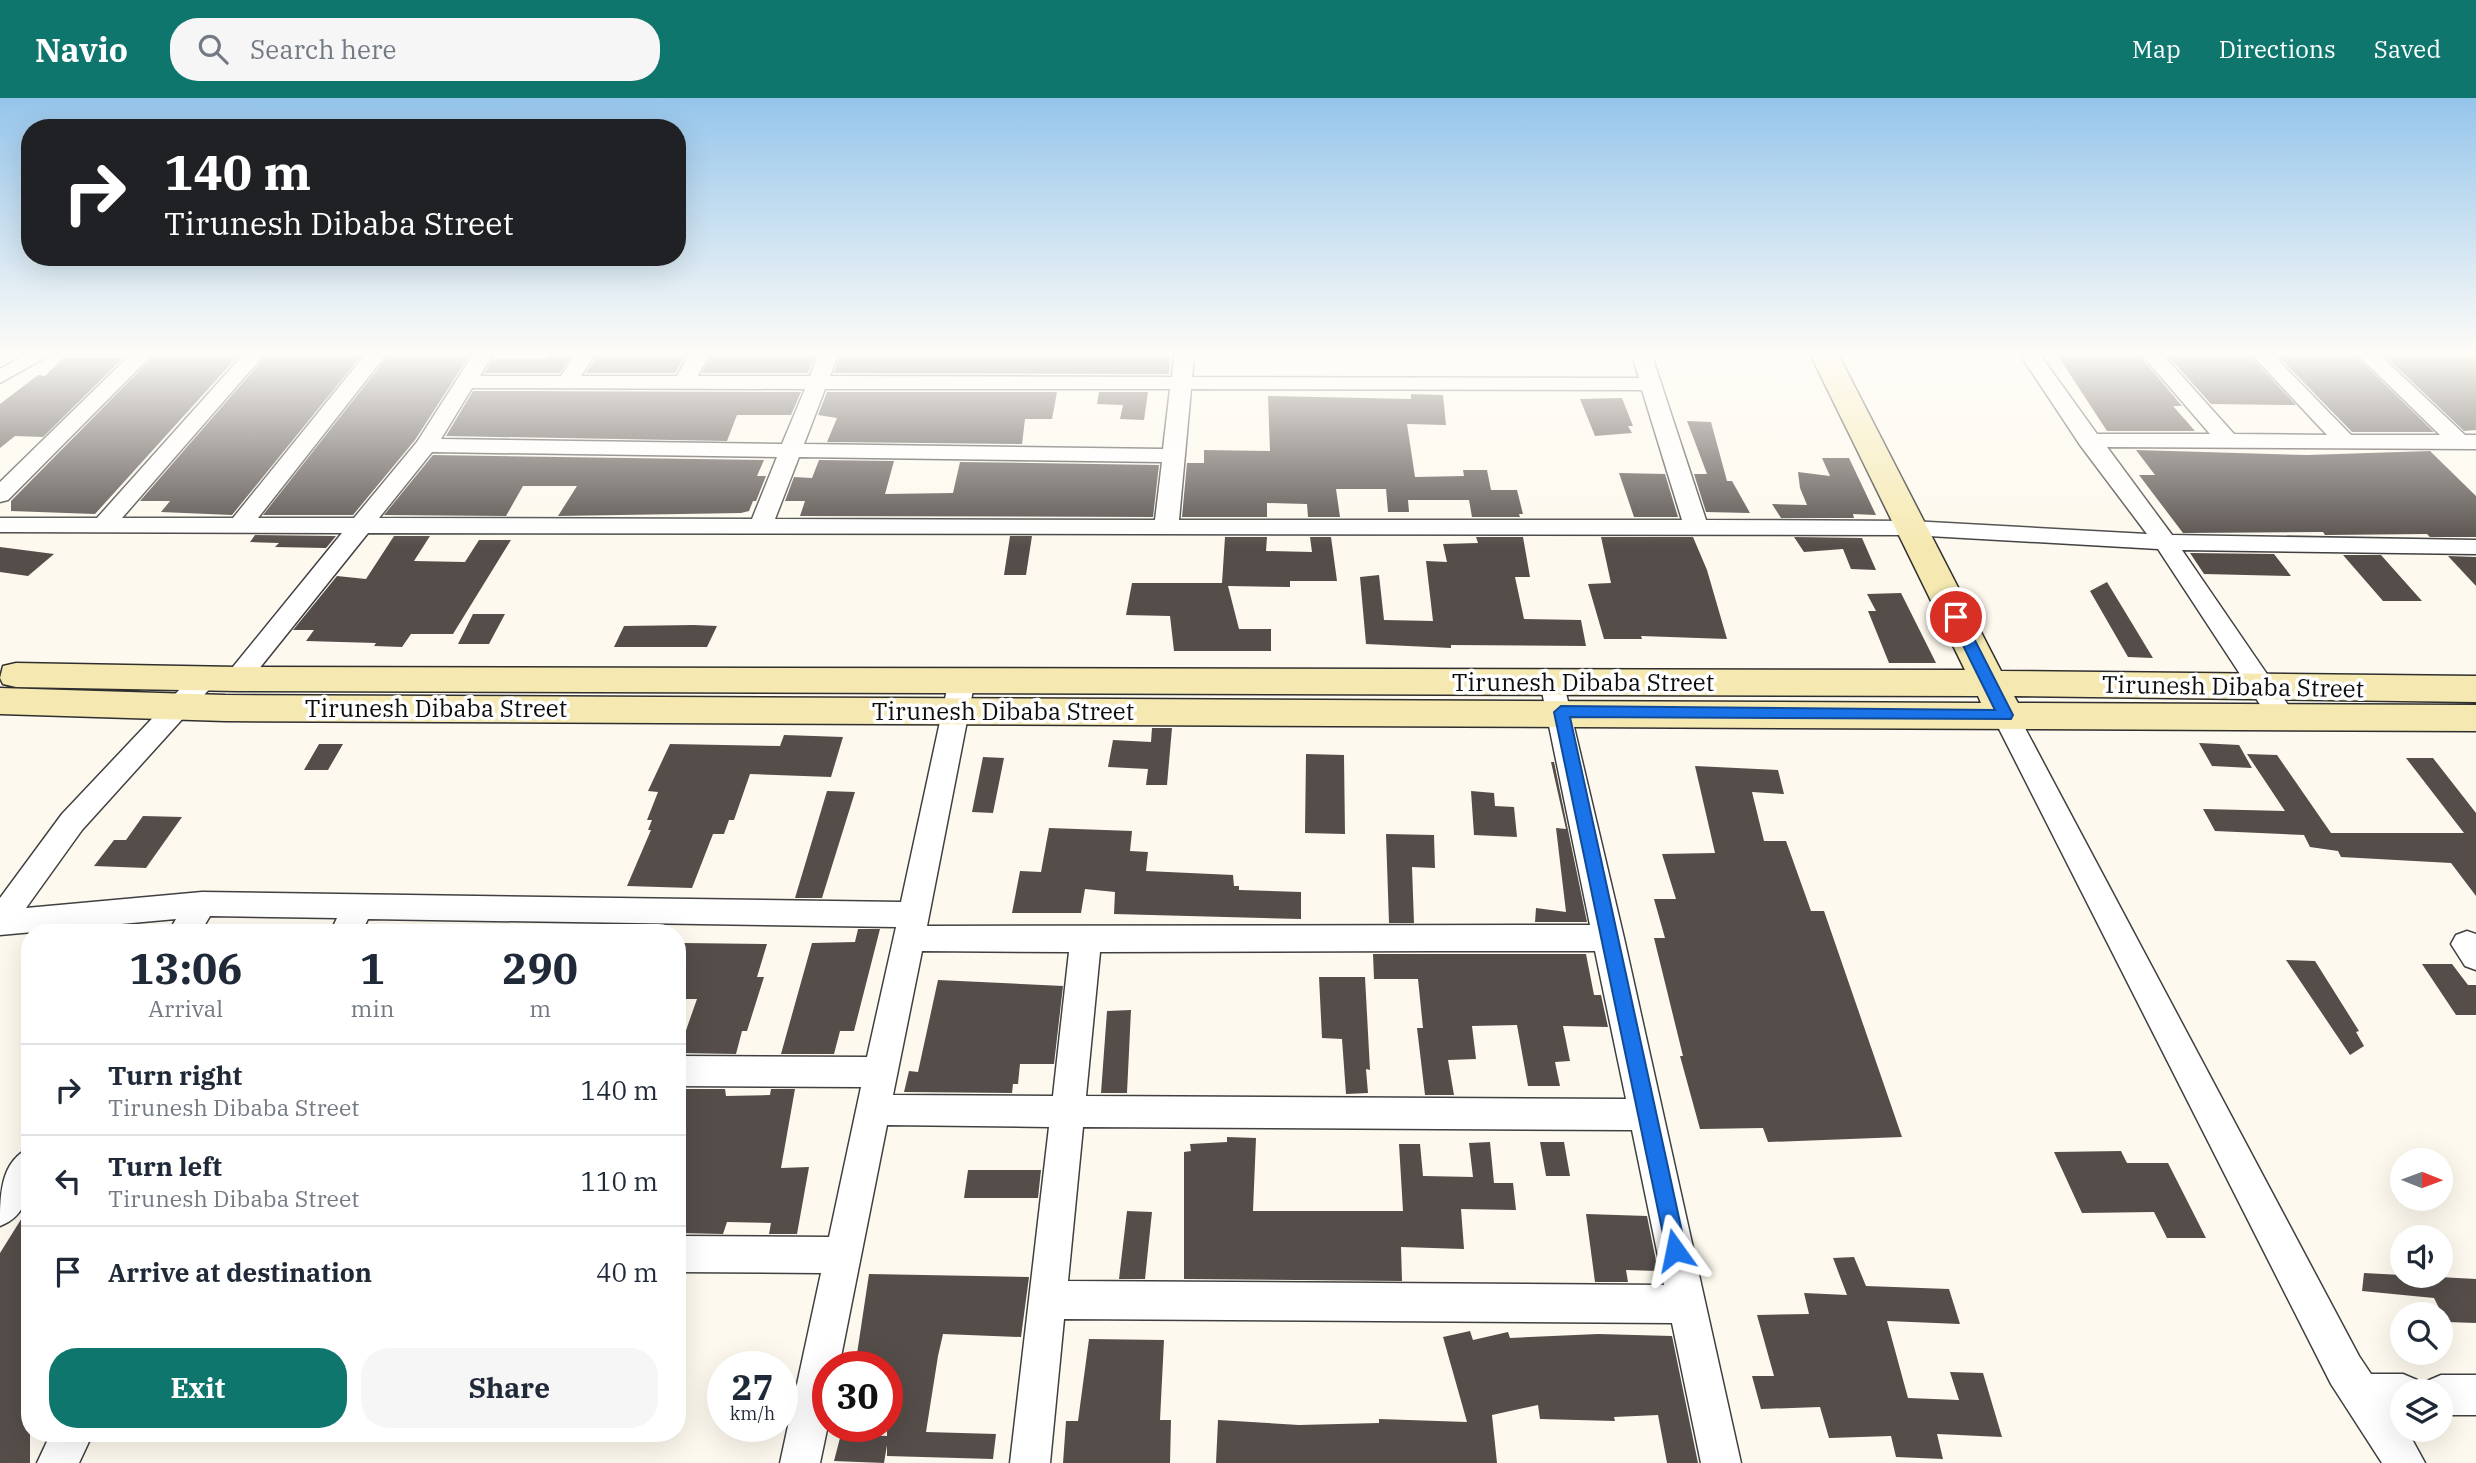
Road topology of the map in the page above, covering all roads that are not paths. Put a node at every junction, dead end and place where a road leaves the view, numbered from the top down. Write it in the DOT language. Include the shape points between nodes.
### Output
graph roads {
  1 [pos="76,420"];
  2 [pos="196,420"];
  3 [pos="324,420"];
  4 [pos="442,420"];
  5 [pos="802,420"];
  6 [pos="1179,420"];
  7 [pos="1662,420"];
  8 [pos="1857,420"];
  9 [pos="2074,420"];
  10 [pos="2209,420"];
  11 [pos="2324,420"];
  12 [pos="2442,420"];
  13 [pos="2088,440"];
  14 [pos="2228,441"];
  15 [pos="2346,442"];
  16 [pos="2467,442"];
  17 [pos="426,445"];
  18 [pos="790,451"];
  19 [pos="1175,456"];
  20 [pos="0,495"];
  21 [pos="0,524"];
  22 [pos="103,525"];
  23 [pos="240,526"];
  24 [pos="363,527"];
  25 [pos="760,527"];
  26 [pos="1696,527"];
  27 [pos="1912,528"];
  28 [pos="1166,529"];
  29 [pos="2166,542"];
  30 [pos="2476,547"];
  31 [pos="0,675"];
  32 [pos="221,679"];
  33 [pos="1989,683"];
  34 [pos="2260,687"];
  35 [pos="2476,689"];
  36 [pos="958,695"];
  37 [pos="1557,697"];
  38 [pos="0,701"];
  39 [pos="180,707"];
  40 [pos="2006,715"];
  41 [pos="2284,718"];
  42 [pos="2476,718"];
  43 [pos="202,904"];
  44 [pos="360,905"];
  45 [pos="0,922"];
  46 [pos="189,924"];
  47 [pos="350,924"];
  48 [pos="912,927"];
  49 [pos="1609,938"];
  50 [pos="1086,942"];
  51 [pos="2476,944"];
  52 [pos="2476,957"];
  53 [pos="686,1070"];
  54 [pos="881,1072"];
  55 [pos="873,1110"];
  56 [pos="1068,1112"];
  57 [pos="1647,1115"];
  58 [pos="21,1178"];
  59 [pos="0,1209"];
  60 [pos="686,1254"];
  61 [pos="843,1255"];
  62 [pos="1048,1300"];
  63 [pos="1687,1304"];
  64 [pos="2360,1394"];
  65 [pos="2390,1394"];
  66 [pos="2453,1395"];
  67 [pos="2476,1395"];
  68 [pos="68,1442"];
  69 [pos="57,1463"];
  70 [pos="800,1463"];
  71 [pos="1030,1463"];
  72 [pos="1721,1463"];
  73 [pos="2405,1463"];
  1 -- 20 [label="street"];
  2 -- 22 [label="street"];
  3 -- 23 [label="street"];
  4 -- 17 [label="street"];
  5 -- 18 [label="street"];
  6 -- 19 [label="street"];
  7 -- 26 [label="street"];
  8 -- 27 [label="street"];
  9 -- 13 [label="street"];
  10 -- 14 [label="street"];
  11 -- 15 [label="street"];
  12 -- 16 [label="street"];
  13 -- 14 [label="street"];
  13 -- 29 [label="street"];
  14 -- 15 [label="street"];
  15 -- 16 [label="street"];
  17 -- 18 [label="street"];
  17 -- 24 [label="street"];
  18 -- 19 [label="street"];
  18 -- 25 [label="street"];
  19 -- 28 [label="street"];
  21 -- 22 [label="street"];
  22 -- 23 [label="street"];
  23 -- 24 [label="street"];
  24 -- 25 [label="street"];
  24 -- 32 [label="street"];
  25 -- 28 [label="street"];
  26 -- 27 [label="street"];
  26 -- 28 [label="street"];
  27 -- 29 [label="street"];
  27 -- 33 [label="street"];
  29 -- 30 [label="street"];
  29 -- 34 [label="street"];
  31 -- 32 [label="street, Tirunesh Dibaba Street"];
  32 -- 36 [label="street, Tirunesh Dibaba Street"];
  32 -- 39 [label="street"];
  33 -- 34 [label="street, Tirunesh Dibaba Street"];
  33 -- 37 [label="street, Tirunesh Dibaba Street"];
  33 -- 40 [label="street"];
  34 -- 35 [label="street, Tirunesh Dibaba Street"];
  34 -- 41 [label="street"];
  36 -- 37 [label="street, Tirunesh Dibaba Street"];
  36 -- 39 [label="street, Tirunesh Dibaba Street"];
  36 -- 48 [label="street"];
  37 -- 40 [label="street, Tirunesh Dibaba Street"];
  37 -- 49 [label="street"];
  38 -- 39 [label="street, Tirunesh Dibaba Street"];
  39 -- 45 [label="street" via="72,822"];
  40 -- 41 [label="street, Tirunesh Dibaba Street"];
  40 -- 64 [label="street"];
  41 -- 42 [label="street, Tirunesh Dibaba Street"];
  43 -- 44 [label="street"];
  43 -- 45 [label="street"];
  43 -- 46 [label="street"];
  44 -- 47 [label="street"];
  44 -- 48 [label="street"];
  48 -- 50 [label="street"];
  48 -- 54 [label="street"];
  49 -- 50 [label="street" via="1381,936"];
  49 -- 57 [label="street"];
  50 -- 56 [label="street"];
  51 -- 52 [label="street" via="2467,944"];
  53 -- 54 [label="street"];
  54 -- 55 [label="street"];
  55 -- 56 [label="street"];
  55 -- 61 [label="street"];
  56 -- 57 [label="street"];
  56 -- 62 [label="street"];
  57 -- 63 [label="street"];
  58 -- 59 [label="street"];
  60 -- 61 [label="street"];
  61 -- 70 [label="street"];
  62 -- 63 [label="street"];
  62 -- 71 [label="street"];
  63 -- 72 [label="street"];
  64 -- 65 [label="street"];
  64 -- 73 [label="street"];
  66 -- 67 [label="street"];
  68 -- 69 [label="street"];
}
